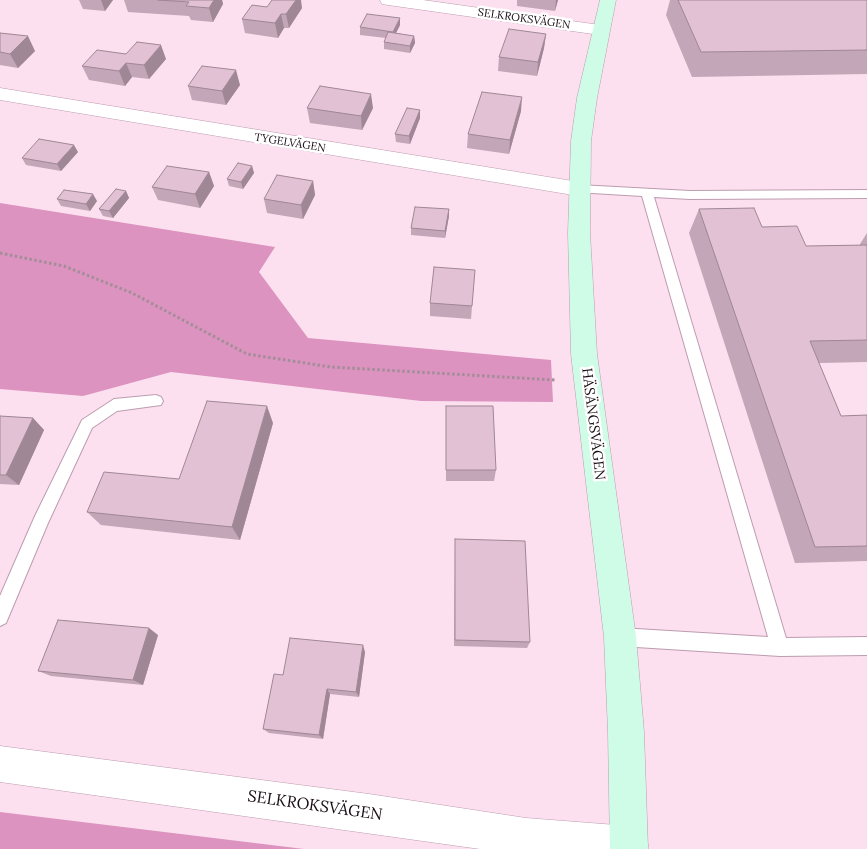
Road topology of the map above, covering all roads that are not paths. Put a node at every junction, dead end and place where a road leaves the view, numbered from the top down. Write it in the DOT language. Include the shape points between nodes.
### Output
graph roads {
  1 [pos="388,0"];
  2 [pos="608,0"];
  3 [pos="600,30"];
  4 [pos="0,94"];
  5 [pos="580,189"];
  6 [pos="647,192"];
  7 [pos="867,194"];
  8 [pos="156,401"];
  9 [pos="0,617"];
  10 [pos="620,637"];
  11 [pos="867,646"];
  12 [pos="780,647"];
  13 [pos="0,764"];
  14 [pos="629,847"];
  1 -- 3 [label="street, SELKROKSVÄGEN"];
  2 -- 3 [label="street, HÄSÄNGSVÄGEN"];
  3 -- 5 [label="street, HÄSÄNGSVÄGEN" via="581,141"];
  4 -- 5 [label="street, TYGELVÄGEN"];
  5 -- 6 [label="lane"];
  5 -- 10 [label="street, HÄSÄNGSVÄGEN" via="584,354"];
  6 -- 7 [label="lane" via="690,195"];
  6 -- 12 [label="lane"];
  8 -- 9 [label="lane" via="114,405 87,424"];
  10 -- 12 [label="lane"];
  10 -- 14 [label="street, HÄSÄNGSVÄGEN"];
  11 -- 12 [label="lane"];
  13 -- 14 [label="street, SELKROKSVÄGEN" via="526,837"];
}
